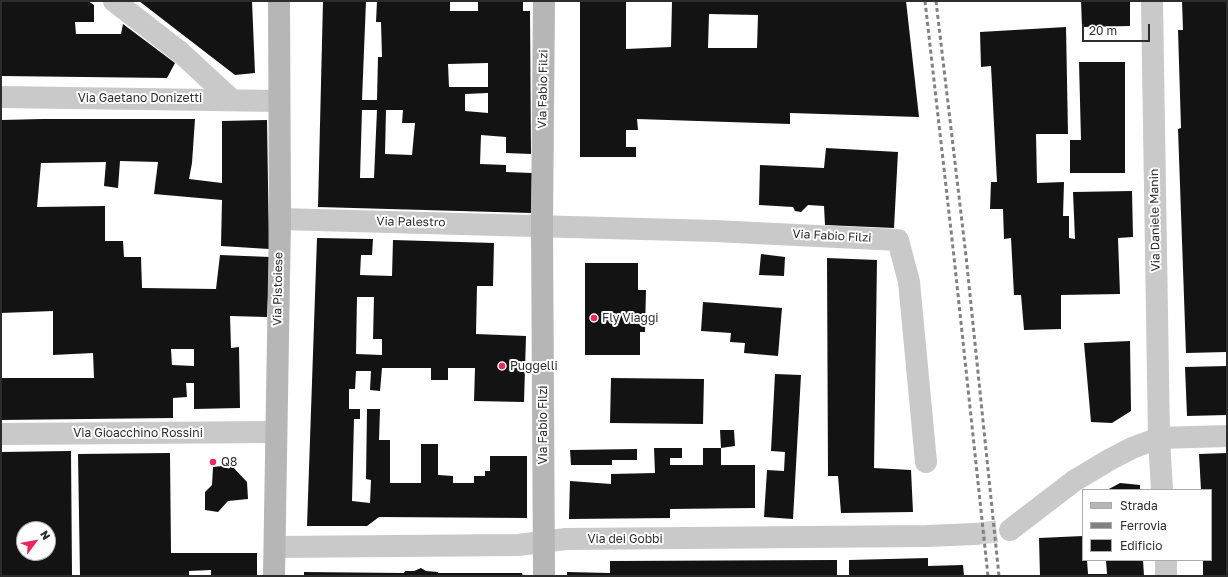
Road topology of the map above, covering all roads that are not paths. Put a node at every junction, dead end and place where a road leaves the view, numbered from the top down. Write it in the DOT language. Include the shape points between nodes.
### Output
graph roads {
  1 [pos="114,1"];
  2 [pos="279,1"];
  3 [pos="544,1"];
  4 [pos="1152,1"];
  5 [pos="1,98"];
  6 [pos="231,99"];
  7 [pos="279,101"];
  8 [pos="280,219"];
  9 [pos="542,225"];
  10 [pos="275,432"];
  11 [pos="1,434"];
  12 [pos="1227,436"];
  13 [pos="1159,438"];
  14 [pos="926,462"];
  15 [pos="1162,489"];
  16 [pos="1010,530"];
  17 [pos="975,534"];
  18 [pos="544,543"];
  19 [pos="275,548"];
  20 [pos="1166,561"];
  21 [pos="274,576"];
  22 [pos="544,576"];
  23 [pos="1166,576"];
  1 -- 6 [label="street" via="180,52"];
  2 -- 7 [label="street, Via Pistoiese"];
  3 -- 9 [label="street, Via Fabio Filzi"];
  4 -- 13 [label="street, Via Daniele Manin"];
  5 -- 6 [label="street, Via Gaetano Donizetti"];
  6 -- 7 [label="street, Via Gaetano Donizetti"];
  7 -- 8 [label="street, Via Pistoiese"];
  8 -- 9 [label="street, Via Palestro"];
  8 -- 10 [label="street, Via Pistoiese"];
  9 -- 14 [label="street, Via Fabio Filzi" via="898,240 909,282"];
  9 -- 18 [label="street, Via Fabio Filzi"];
  10 -- 11 [label="street, Via Gioacchino Rossini"];
  10 -- 19 [label="street, Via Pistoiese"];
  12 -- 13 [label="street"];
  13 -- 15 [label="street, Via Daniele Manin"];
  13 -- 16 [label="street" via="1109,460 1074,482"];
  17 -- 18 [label="street, Via dei Gobbi" via="566,539"];
  18 -- 19 [label="street, Via dei Gobbi"];
  18 -- 22 [label="street, Via Fabio Filzi"];
  19 -- 21 [label="street, Via Pistoiese"];
  20 -- 23 [label="street"];
}
